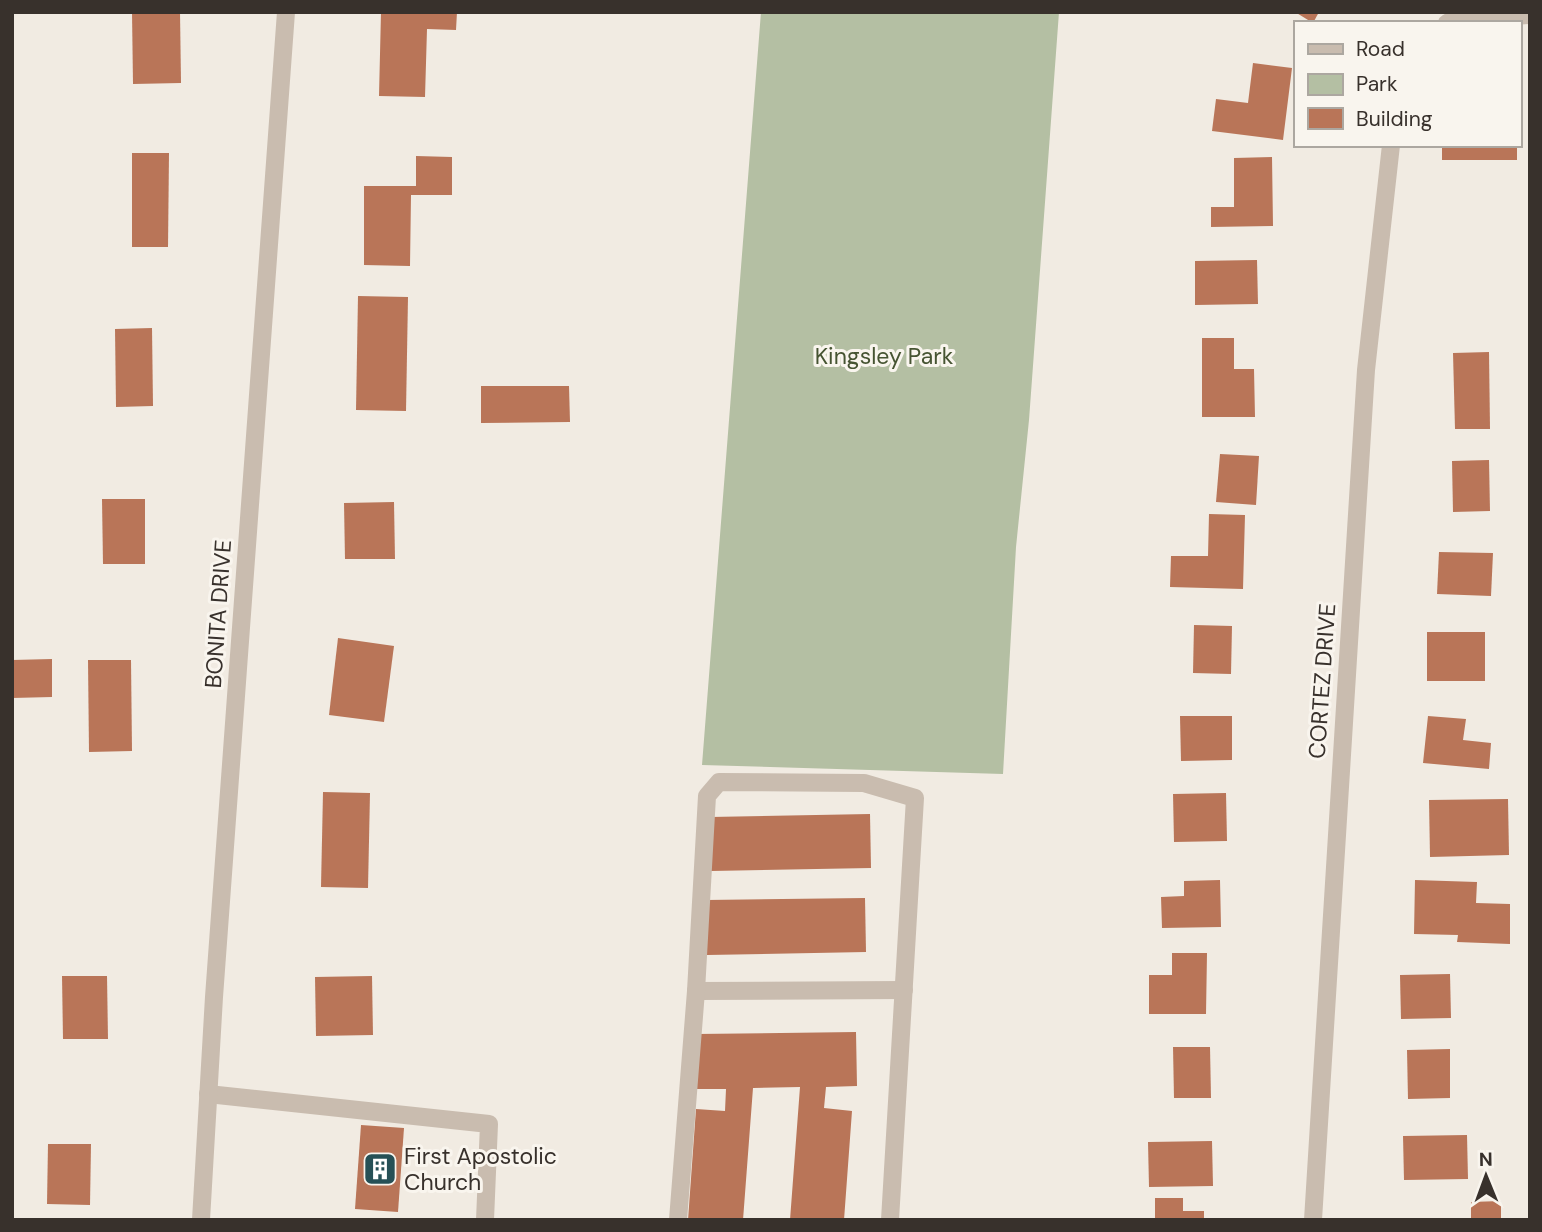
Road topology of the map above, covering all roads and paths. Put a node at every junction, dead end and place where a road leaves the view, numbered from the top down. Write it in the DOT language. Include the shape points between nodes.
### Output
graph roads {
  1 [pos="286,12"];
  2 [pos="1530,15"];
  3 [pos="1451,21"];
  4 [pos="1391,147"];
  5 [pos="904,990"];
  6 [pos="696,991"];
  7 [pos="208,1094"];
  8 [pos="201,1220"];
  9 [pos="485,1220"];
  10 [pos="678,1220"];
  11 [pos="890,1220"];
  12 [pos="1313,1220"];
  1 -- 7 [label="street, BONITA DRIVE"];
  2 -- 3 [label="street"];
  4 -- 12 [label="street, CORTEZ DRIVE" via="1366,370"];
  5 -- 6 [label="street"];
  5 -- 6 [label="street" via="915,798 864,783 719,782 707,796"];
  5 -- 11 [label="street"];
  6 -- 10 [label="street"];
  7 -- 8 [label="street, BONITA DRIVE"];
  7 -- 9 [label="street" via="489,1124"];
}
